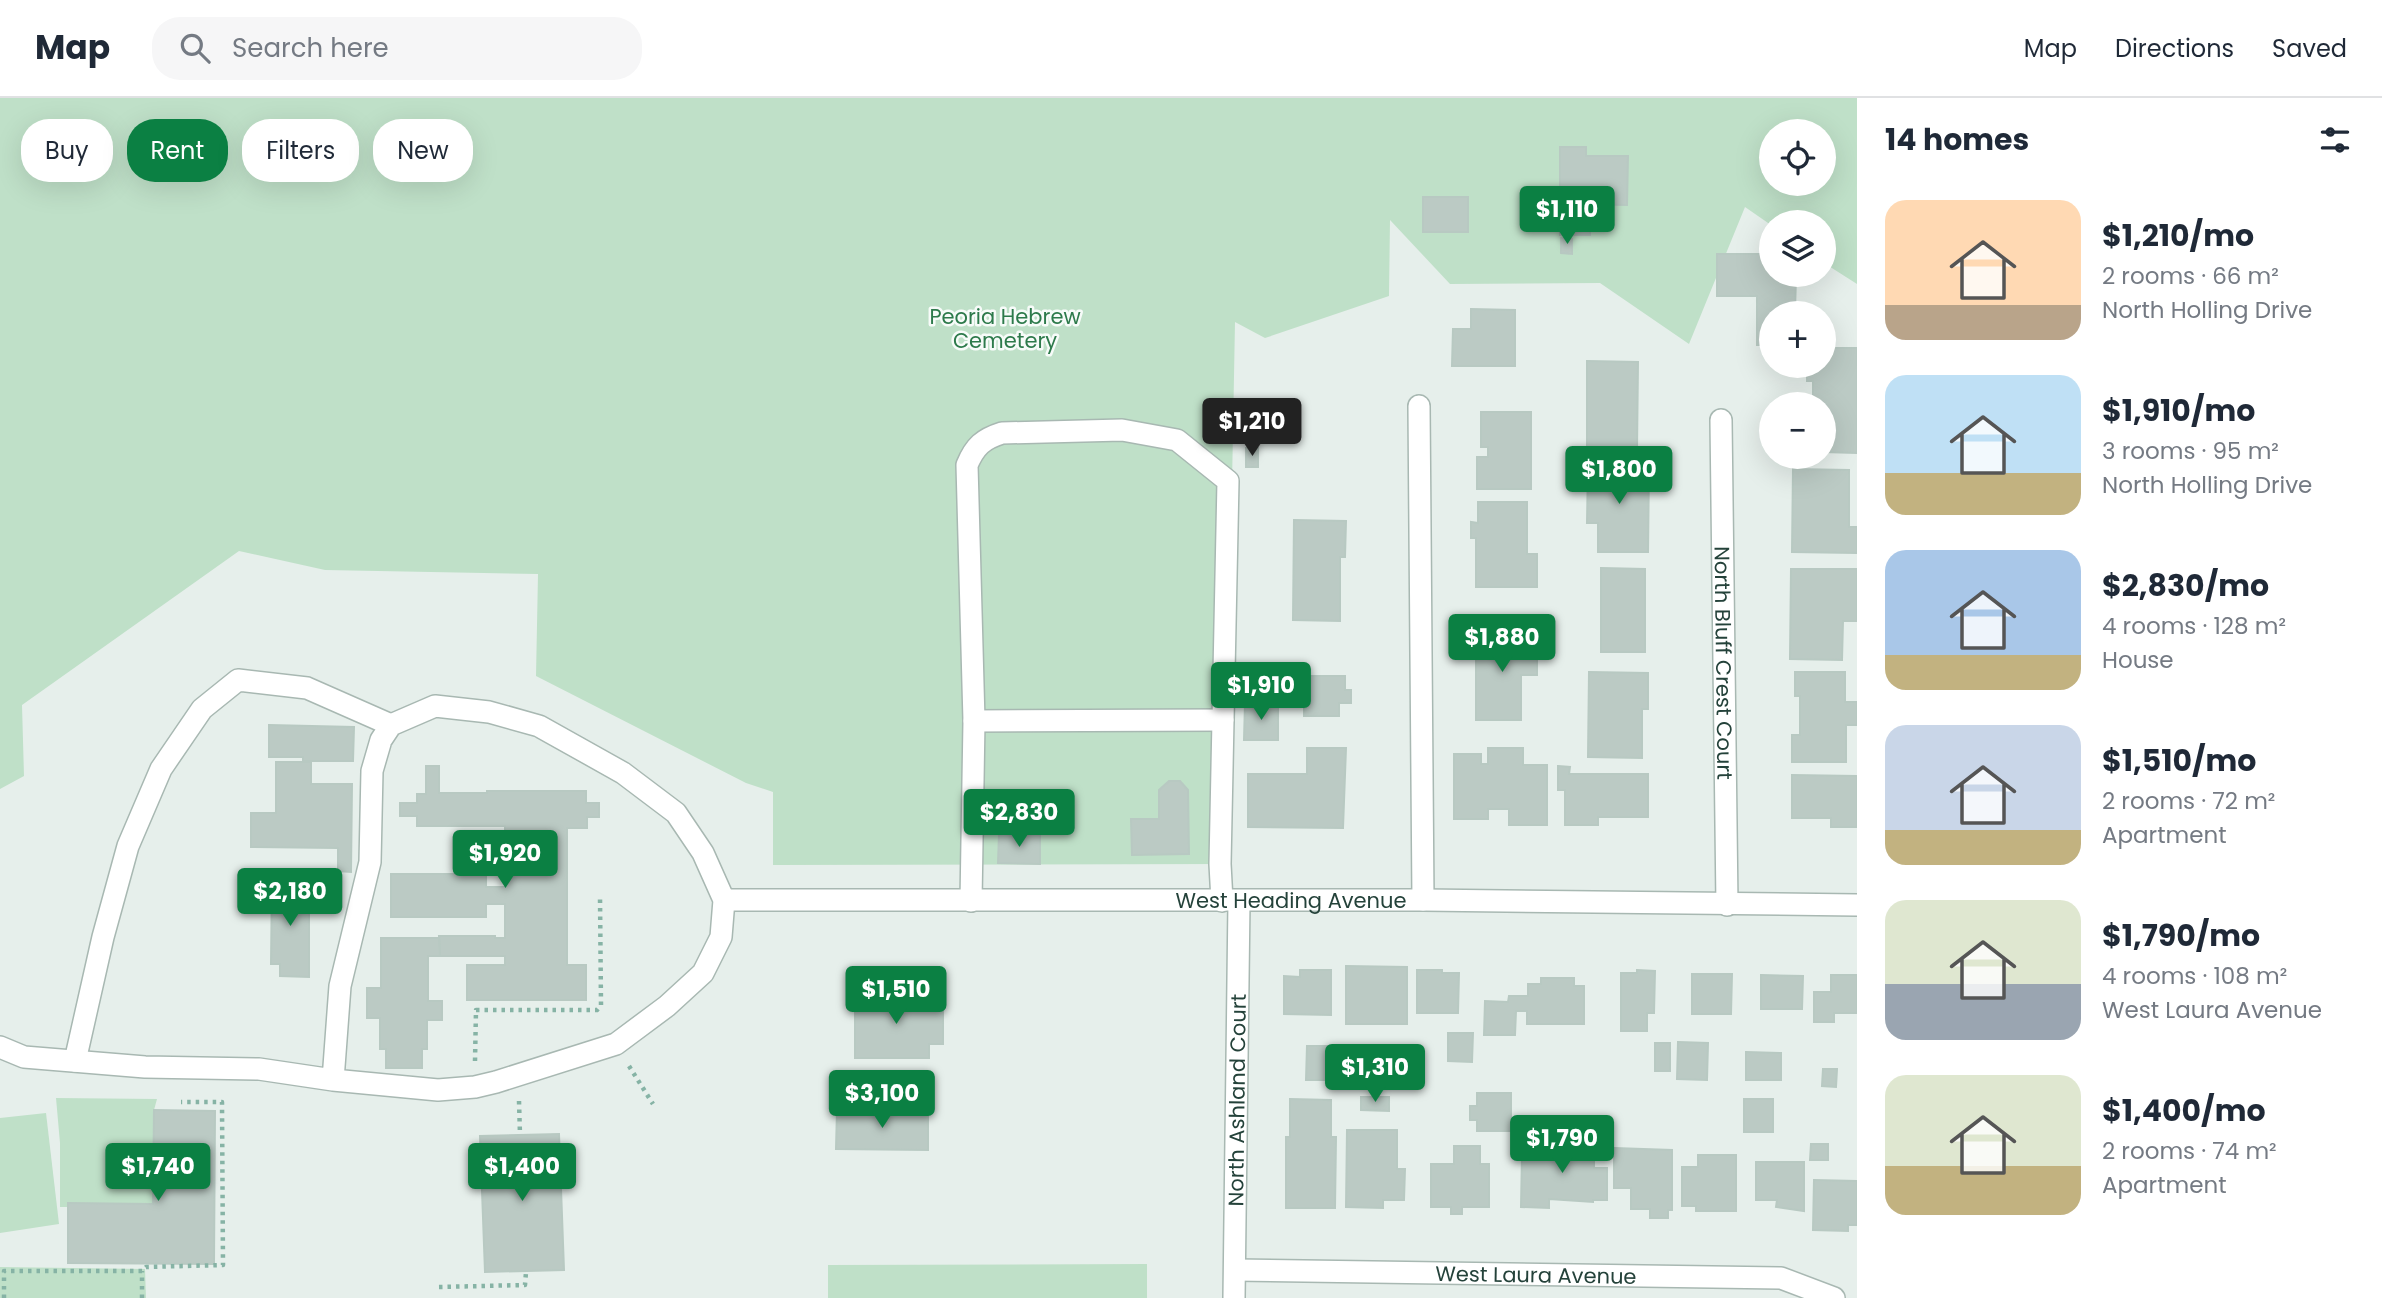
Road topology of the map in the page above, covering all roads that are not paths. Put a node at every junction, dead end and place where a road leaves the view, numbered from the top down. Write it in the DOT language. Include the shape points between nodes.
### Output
graph roads {
  1 [pos="1419,406"];
  2 [pos="1721,420"];
  3 [pos="1223,720"];
  4 [pos="974,721"];
  5 [pos="391,725"];
  6 [pos="724,900"];
  7 [pos="1423,900"];
  8 [pos="971,901"];
  9 [pos="1230,901"];
  10 [pos="1727,905"];
  11 [pos="1857,905"];
  12 [pos="0,1047"];
  13 [pos="75,1061"];
  14 [pos="333,1080"];
  15 [pos="1235,1269"];
  16 [pos="1234,1298"];
  17 [pos="1835,1298"];
  1 -- 7 [label="street"];
  2 -- 10 [label="street, North Bluff Crest Court"];
  3 -- 4 [label="street"];
  3 -- 4 [label="street, North Ashland Court" via="1228,481 1177,440 1122,430 1002,433 973,449 967,465"];
  3 -- 9 [label="street, North Ashland Court" via="1220,864"];
  4 -- 8 [label="street"];
  5 -- 6 [label="street" via="435,706 489,712 539,726 623,773 676,813 703,853"];
  5 -- 13 [label="street" via="307,688 238,680 202,709 161,769 128,846"];
  5 -- 14 [label="street" via="381,740 372,771 370,862 340,986"];
  6 -- 8 [label="street, West Heading Avenue"];
  6 -- 14 [label="street" via="721,937 703,973 616,1044 475,1087 438,1090"];
  7 -- 9 [label="street, West Heading Avenue"];
  7 -- 10 [label="street, West Heading Avenue"];
  8 -- 9 [label="street, West Heading Avenue"];
  9 -- 15 [label="street, North Ashland Court"];
  10 -- 11 [label="street, West Heading Avenue"];
  12 -- 13 [label="street" via="24,1056"];
  13 -- 14 [label="street" via="259,1069"];
  15 -- 16 [label="street, North Ashland Court"];
  15 -- 17 [label="street, West Laura Avenue" via="1781,1278"];
}
